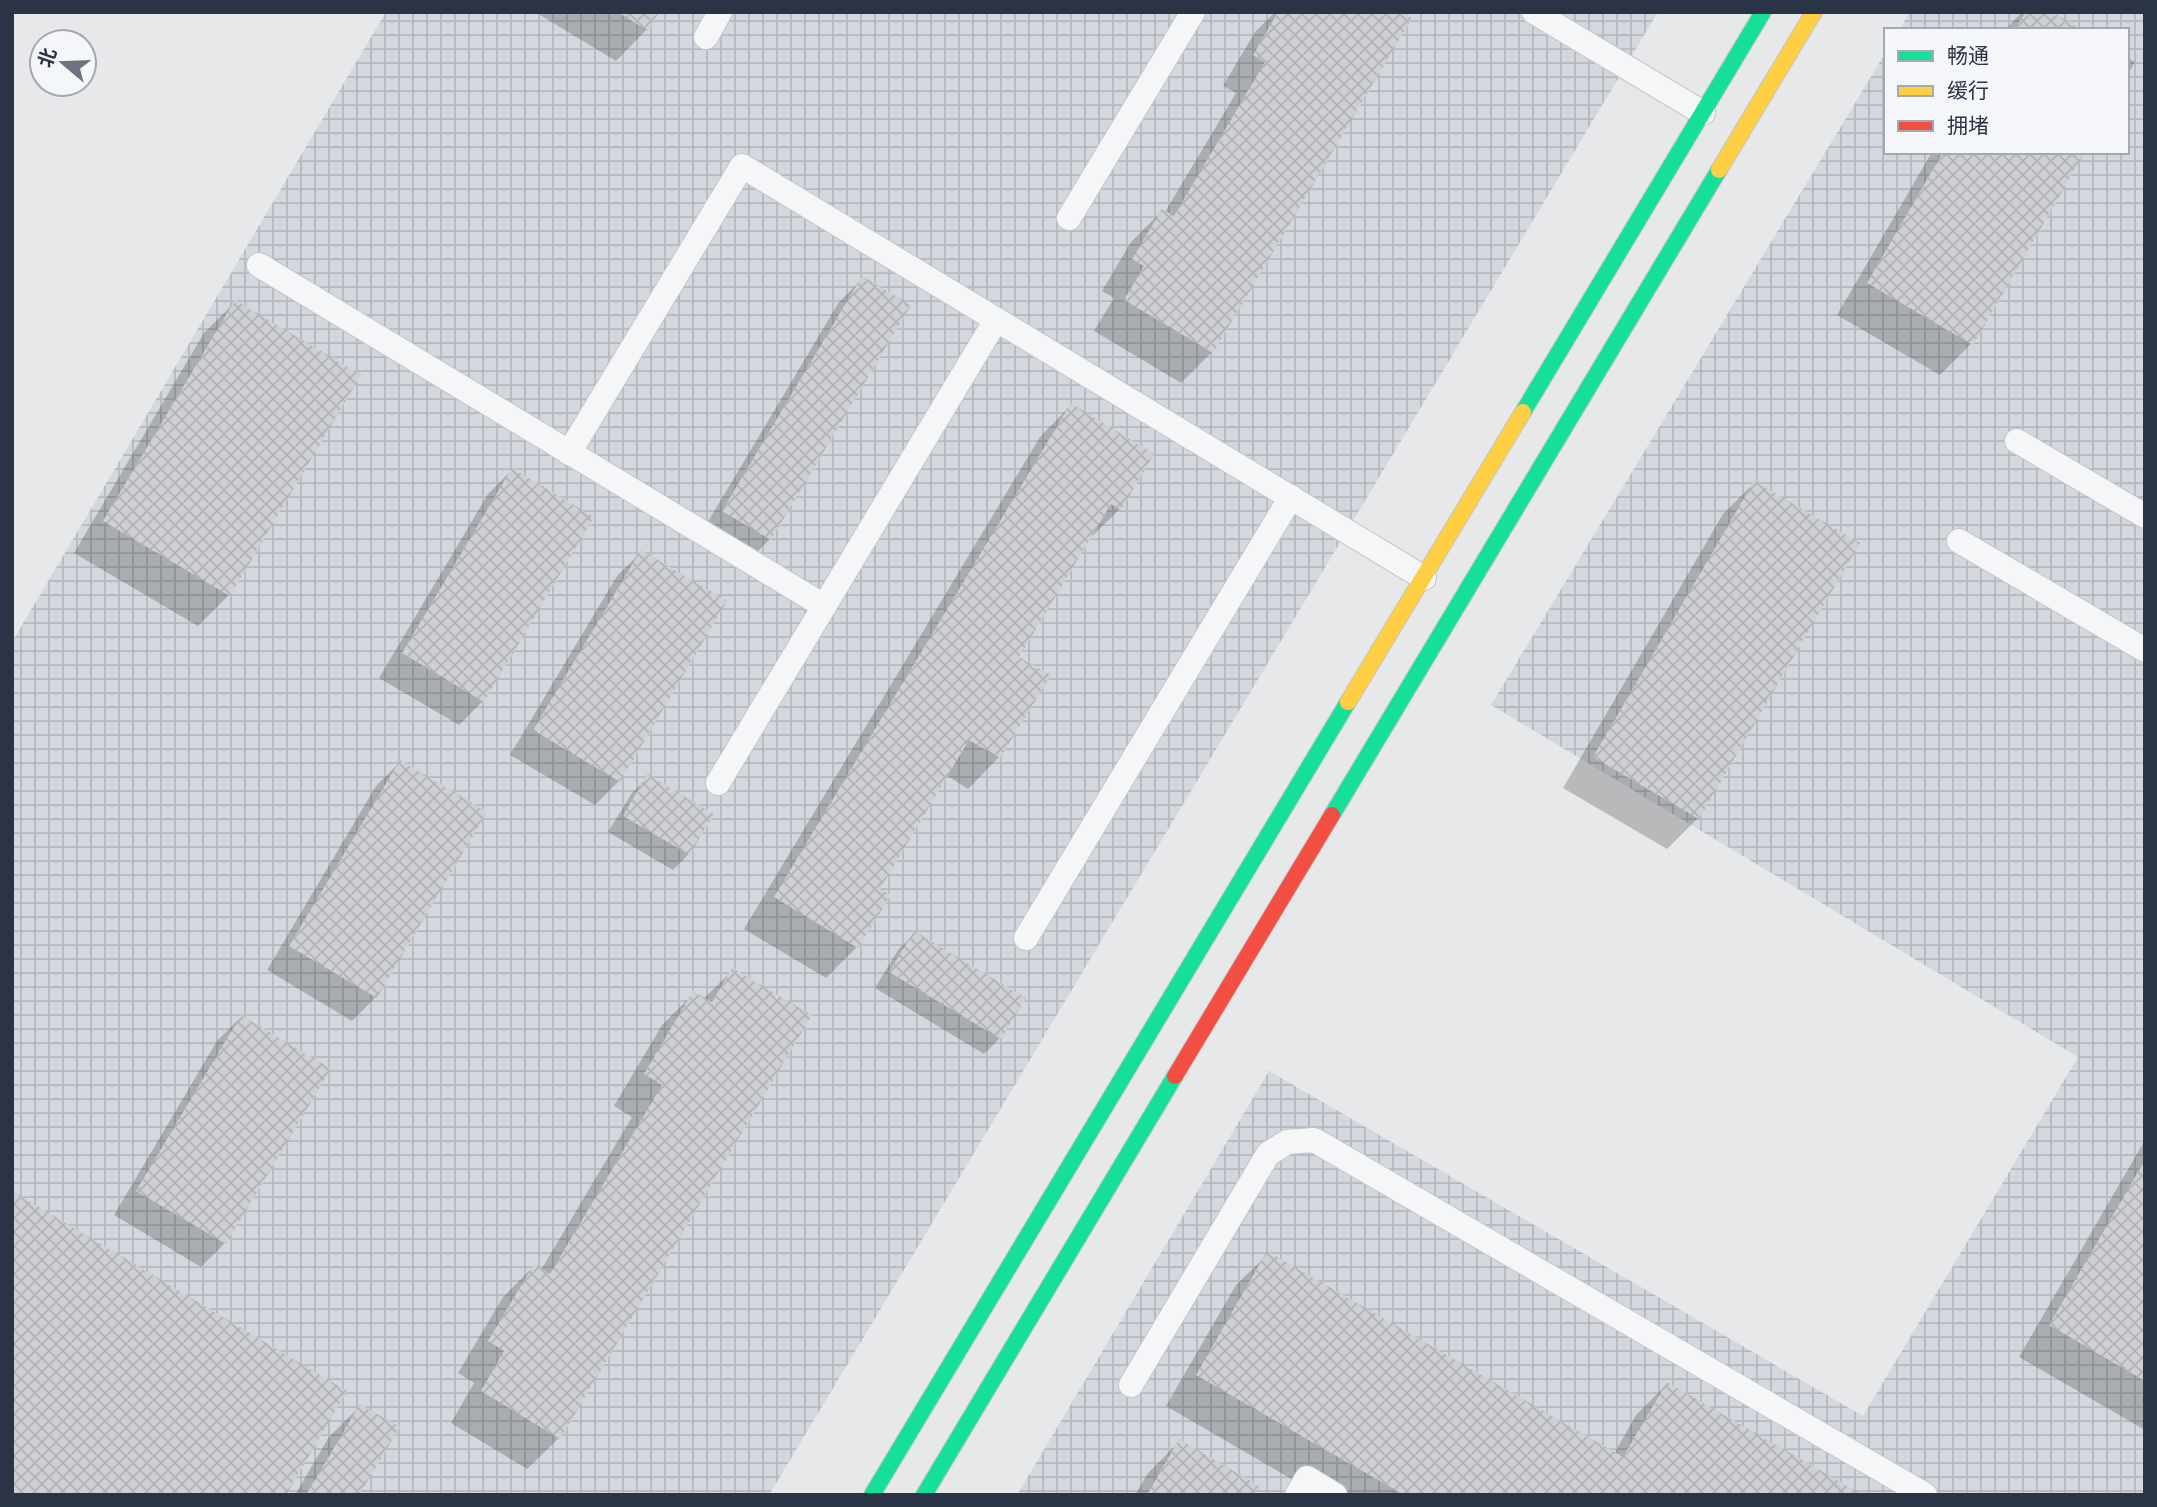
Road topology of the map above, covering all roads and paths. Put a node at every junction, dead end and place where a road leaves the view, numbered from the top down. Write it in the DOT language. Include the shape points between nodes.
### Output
graph roads {
  1 [pos="720,12"];
  2 [pos="1193,12"];
  3 [pos="1534,12"];
  4 [pos="1763,12"];
  5 [pos="1814,12"];
  6 [pos="706,37"];
  7 [pos="1703,113"];
  8 [pos="1069,218"];
  9 [pos="259,265"];
  10 [pos="996,320"];
  11 [pos="2017,441"];
  12 [pos="569,453"];
  13 [pos="1291,498"];
  14 [pos="2145,516"];
  15 [pos="1959,541"];
  16 [pos="1424,578"];
  17 [pos="824,606"];
  18 [pos="2145,650"];
  19 [pos="718,783"];
  20 [pos="1026,938"];
  21 [pos="1131,1385"];
  22 [pos="873,1495"];
  23 [pos="924,1495"];
  24 [pos="1297,1495"];
  25 [pos="1335,1495"];
  26 [pos="1925,1495"];
  1 -- 6 [label="lane"];
  2 -- 8 [label="lane"];
  3 -- 7 [label="lane"];
  4 -- 7 [label="street"];
  5 -- 23 [label="street"];
  7 -- 16 [label="street"];
  9 -- 12 [label="lane"];
  10 -- 12 [label="lane" via="742,166"];
  10 -- 13 [label="lane"];
  10 -- 17 [label="lane"];
  11 -- 14 [label="lane"];
  12 -- 17 [label="lane"];
  13 -- 16 [label="lane"];
  13 -- 20 [label="lane"];
  15 -- 18 [label="lane"];
  16 -- 22 [label="street"];
  17 -- 19 [label="lane"];
  21 -- 26 [label="lane" via="1268,1154 1287,1142 1314,1140"];
  24 -- 25 [label="lane" via="1307,1478"];
}
